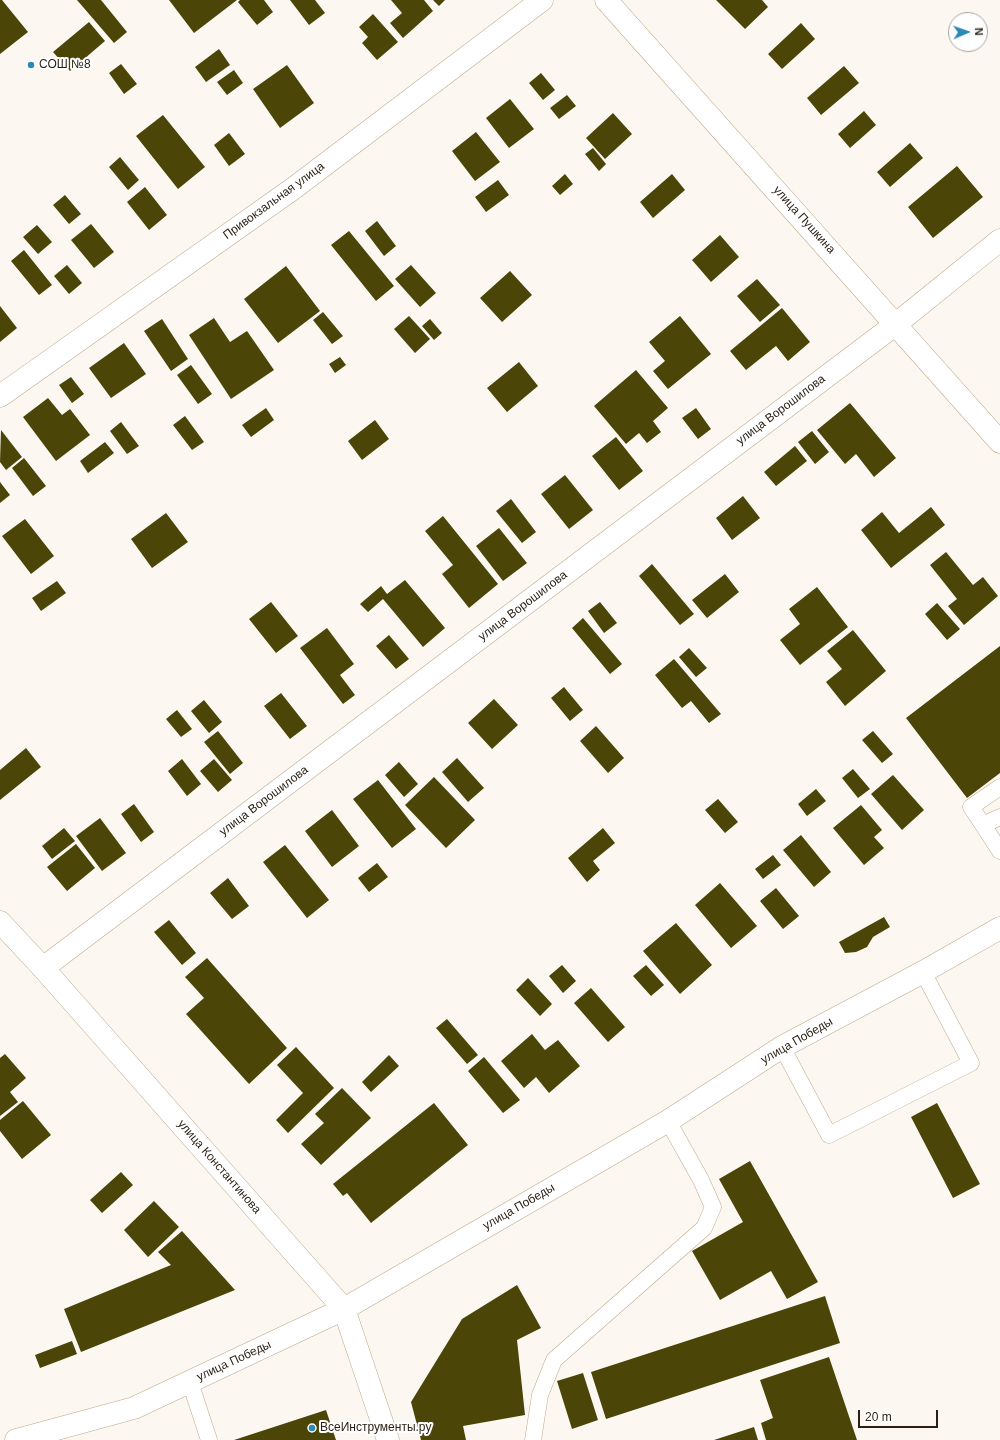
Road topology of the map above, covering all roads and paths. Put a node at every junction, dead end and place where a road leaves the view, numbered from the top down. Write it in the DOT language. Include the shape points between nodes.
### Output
graph roads {
  1 [pos="542,0"];
  2 [pos="606,0"];
  3 [pos="1000,240"];
  4 [pos="896,324"];
  5 [pos="0,396"];
  6 [pos="1000,442"];
  7 [pos="1000,787"];
  8 [pos="1000,817"];
  9 [pos="983,825"];
  10 [pos="1000,851"];
  11 [pos="0,922"];
  12 [pos="1000,928"];
  13 [pos="43,968"];
  14 [pos="923,972"];
  15 [pos="782,1047"];
  16 [pos="668,1121"];
  17 [pos="344,1309"];
  18 [pos="190,1382"];
  19 [pos="16,1440"];
  20 [pos="209,1440"];
  21 [pos="388,1440"];
  22 [pos="533,1440"];
  1 -- 5 [label="street, Привокзальная улица" via="294,188"];
  2 -- 4 [label="street, улица Пушкина"];
  3 -- 4 [label="street, улица Ворошилова"];
  4 -- 6 [label="street, улица Пушкина"];
  4 -- 13 [label="street, улица Ворошилова"];
  7 -- 9 [label="lane" via="972,807"];
  8 -- 9 [label="lane"];
  9 -- 10 [label="lane"];
  11 -- 13 [label="street, улица Константинова"];
  12 -- 14 [label="street, улица Победы"];
  13 -- 17 [label="street, улица Константинова"];
  14 -- 15 [label="street, улица Победы"];
  14 -- 15 [label="lane" via="971,1063 829,1135"];
  15 -- 16 [label="street, улица Победы"];
  16 -- 17 [label="street, улица Победы"];
  16 -- 22 [label="lane" via="713,1207 704,1228 554,1360 540,1395"];
  17 -- 18 [label="street, улица Победы"];
  17 -- 21 [label="street, улица Константинова"];
  18 -- 19 [label="street, улица Победы" via="134,1408"];
  18 -- 20 [label="lane"];
}
